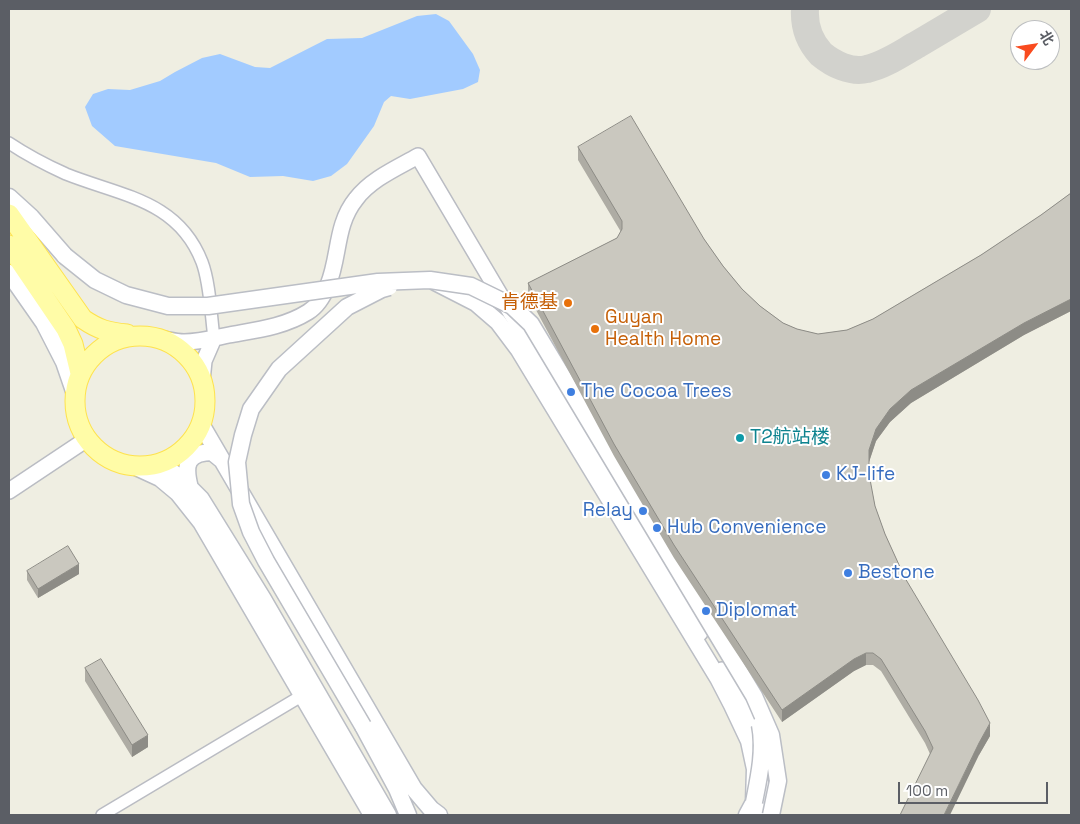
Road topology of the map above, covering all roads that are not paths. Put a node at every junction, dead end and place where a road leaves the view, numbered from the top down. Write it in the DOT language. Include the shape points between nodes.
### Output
graph roads {
  1 [pos="9,144"];
  2 [pos="9,185"];
  3 [pos="9,197"];
  4 [pos="9,214"];
  5 [pos="31,217"];
  6 [pos="9,245"];
  7 [pos="9,273"];
  8 [pos="430,280"];
  9 [pos="136,335"];
  10 [pos="158,338"];
  11 [pos="214,338"];
  12 [pos="80,373"];
  13 [pos="202,381"];
  14 [pos="74,394"];
  15 [pos="201,424"];
  16 [pos="87,439"];
  17 [pos="224,463"];
  18 [pos="155,465"];
  19 [pos="134,466"];
  20 [pos="190,486"];
  21 [pos="9,491"];
  22 [pos="201,522"];
  23 [pos="303,695"];
  24 [pos="754,696"];
  25 [pos="754,811"];
  26 [pos="102,815"];
  27 [pos="372,815"];
  28 [pos="388,815"];
  29 [pos="408,815"];
  30 [pos="439,815"];
  31 [pos="771,815"];
  1 -- 11 [label="street" via="34,160 66,174 139,199 159,209 186,232 203,265"];
  2 -- 5 [label="main road"];
  3 -- 5 [label="main road"];
  4 -- 9 [label="main road" via="83,319 108,332"];
  5 -- 8 [label="main road, bridge" via="65,256 94,280 126,295 168,306 208,306 378,282"];
  6 -- 12 [label="main road" via="66,329"];
  7 -- 14 [label="main road" via="44,323 64,362"];
  8 -- 24 [label="main road, bridge" via="470,286 512,306 531,324"];
  8 -- 25 [label="main road, bridge" via="476,303 498,322 519,350 718,678 749,741 755,769"];
  8 -- 29 [label="main road, bridge" via="382,289 347,308 291,357 251,409 237,462 241,504 266,561 362,726"];
  9 -- 10 [label="main road"];
  9 -- 12 [label="main road" via="105,345"];
  10 -- 11 [label="street" via="185,342"];
  10 -- 13 [label="main road" via="186,354"];
  11 -- 13 [label="street" via="204,361"];
  11 -- 25 [label="street" via="282,324 310,311 328,286 342,225 356,199 366,188 418,156 736,694 755,736 760,770"];
  12 -- 14 [label="main road"];
  13 -- 15 [label="main road" via="206,402"];
  14 -- 16 [label="main road" via="76,415"];
  15 -- 17 [label="main road"];
  15 -- 18 [label="main road" via="183,450"];
  16 -- 19 [label="main road" via="105,456"];
  16 -- 21 [label="street"];
  17 -- 20 [label="main road" via="212,452 190,459 186,468"];
  17 -- 30 [label="main road" via="414,789"];
  18 -- 19 [label="main road"];
  18 -- 20 [label="main road" via="168,469"];
  19 -- 22 [label="main road" via="160,478 178,493"];
  20 -- 22 [label="main road"];
  20 -- 28 [label="main road" via="263,599"];
  22 -- 23 [label="main road"];
  23 -- 26 [label="street"];
  23 -- 27 [label="main road"];
  24 -- 25 [label="main road, bridge" via="762,738"];
  24 -- 31 [label="main road, bridge" via="771,736 776,763 778,781"];
}
